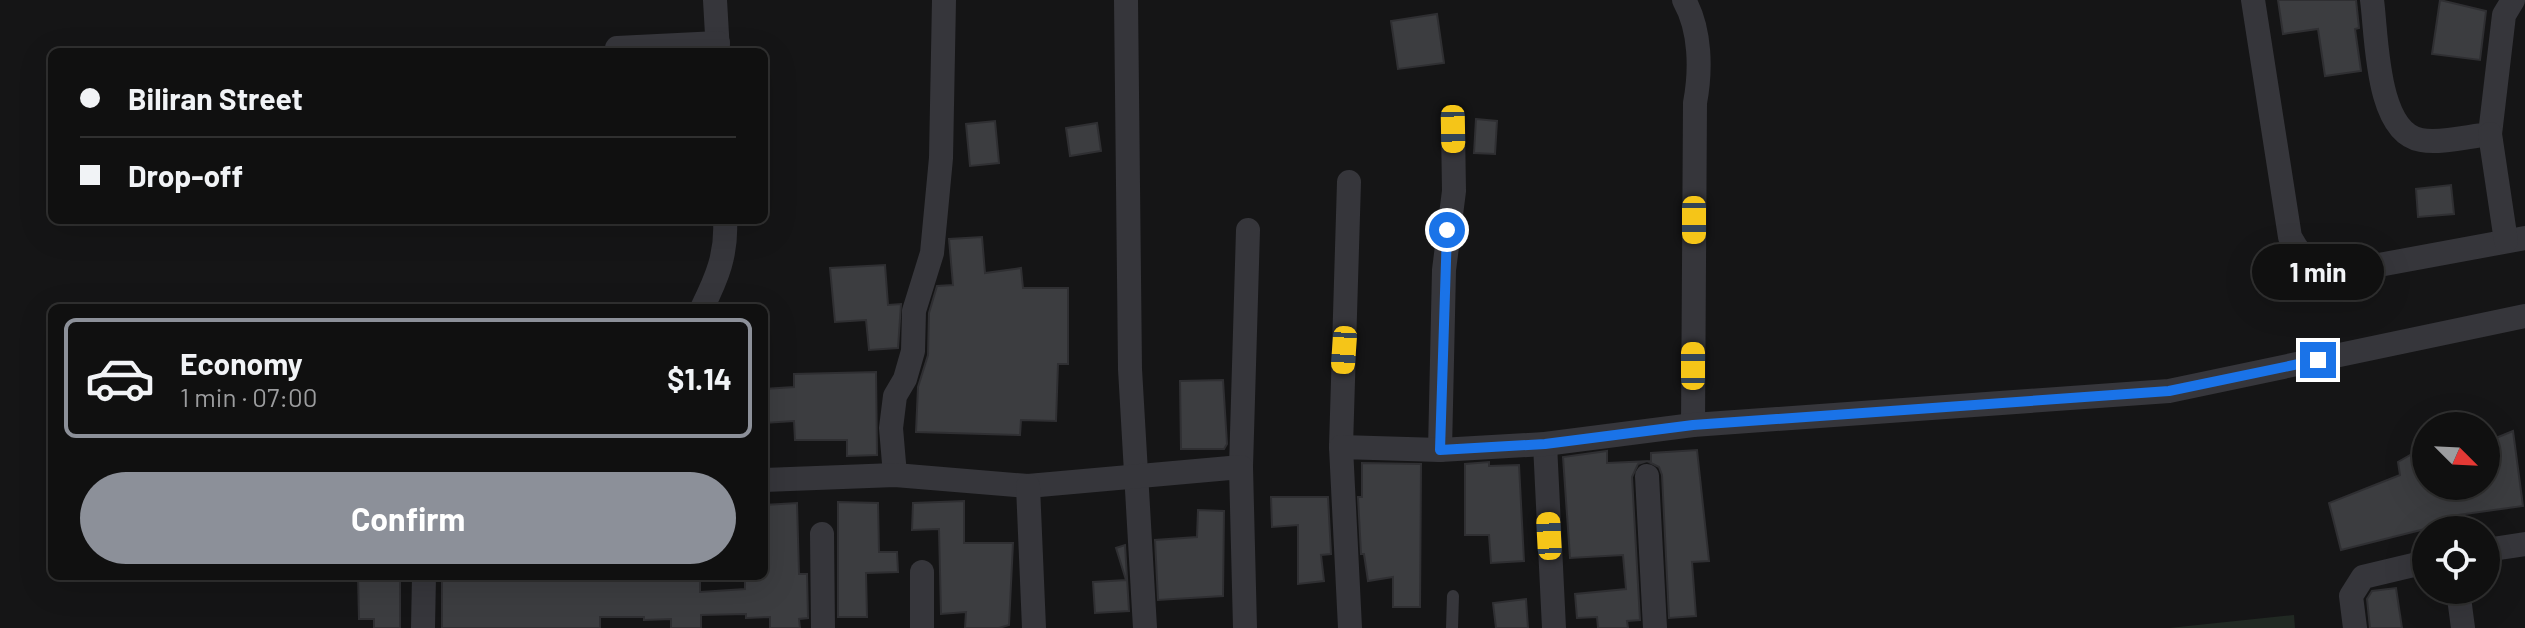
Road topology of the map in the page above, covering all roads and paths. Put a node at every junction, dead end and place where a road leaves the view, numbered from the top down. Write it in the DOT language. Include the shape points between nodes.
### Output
graph roads {
  1 [pos="944,0"];
  2 [pos="1126,0"];
  3 [pos="1684,0"];
  4 [pos="2253,0"];
  5 [pos="2372,0"];
  6 [pos="2513,0"];
  7 [pos="716,1"];
  8 [pos="617,48"];
  9 [pos="718,48"];
  10 [pos="1453,129"];
  11 [pos="2490,134"];
  12 [pos="1349,182"];
  13 [pos="725,224"];
  14 [pos="1248,230"];
  15 [pos="2515,240"];
  16 [pos="704,304"];
  17 [pos="2525,316"];
  18 [pos="1693,425"];
  19 [pos="1545,444"];
  20 [pos="1341,447"];
  21 [pos="1440,450"];
  22 [pos="1241,467"];
  23 [pos="1135,474"];
  24 [pos="895,475"];
  25 [pos="1647,476"];
  26 [pos="768,480"];
  27 [pos="1028,486"];
  28 [pos="822,534"];
  29 [pos="2525,544"];
  30 [pos="2500,548"];
  31 [pos="2412,565"];
  32 [pos="922,572"];
  33 [pos="424,580"];
  34 [pos="1453,596"];
  35 [pos="2460,604"];
  36 [pos="423,628"];
  37 [pos="823,628"];
  38 [pos="922,628"];
  39 [pos="1034,628"];
  40 [pos="1145,628"];
  41 [pos="1245,628"];
  42 [pos="1350,628"];
  43 [pos="1452,628"];
  44 [pos="1554,628"];
  45 [pos="1655,628"];
  46 [pos="2355,628"];
  47 [pos="2463,628"];
  1 -- 24 [label="street" via="941,158 932,253 914,311 913,351 895,396"];
  2 -- 23 [label="street" via="1126,220"];
  3 -- 18 [label="street" via="1700,74 1695,103"];
  4 -- 15 [label="street" via="2290,237 2302,258 2323,270 2352,270"];
  5 -- 11 [label="street" via="2387,109 2399,130 2421,140"];
  6 -- 11 [label="street" via="2504,15"];
  7 -- 9 [label="street"];
  8 -- 9 [label="street"];
  10 -- 21 [label="street"];
  11 -- 15 [label="street"];
  12 -- 20 [label="street"];
  13 -- 16 [label="street" via="718,276"];
  14 -- 22 [label="street"];
  17 -- 18 [label="street" via="2169,391"];
  18 -- 19 [label="street"];
  19 -- 21 [label="street"];
  19 -- 44 [label="street"];
  20 -- 21 [label="street"];
  20 -- 42 [label="street"];
  22 -- 23 [label="street"];
  22 -- 41 [label="street"];
  23 -- 27 [label="street"];
  23 -- 40 [label="street"];
  24 -- 26 [label="street"];
  24 -- 27 [label="street"];
  25 -- 45 [label="street"];
  27 -- 39 [label="street"];
  28 -- 37 [label="street"];
  29 -- 30 [label="street"];
  31 -- 46 [label="street" via="2363,577 2351,596"];
  32 -- 38 [label="street"];
  33 -- 36 [label="street"];
  34 -- 43 [label="lane"];
  35 -- 47 [label="street"];
}
